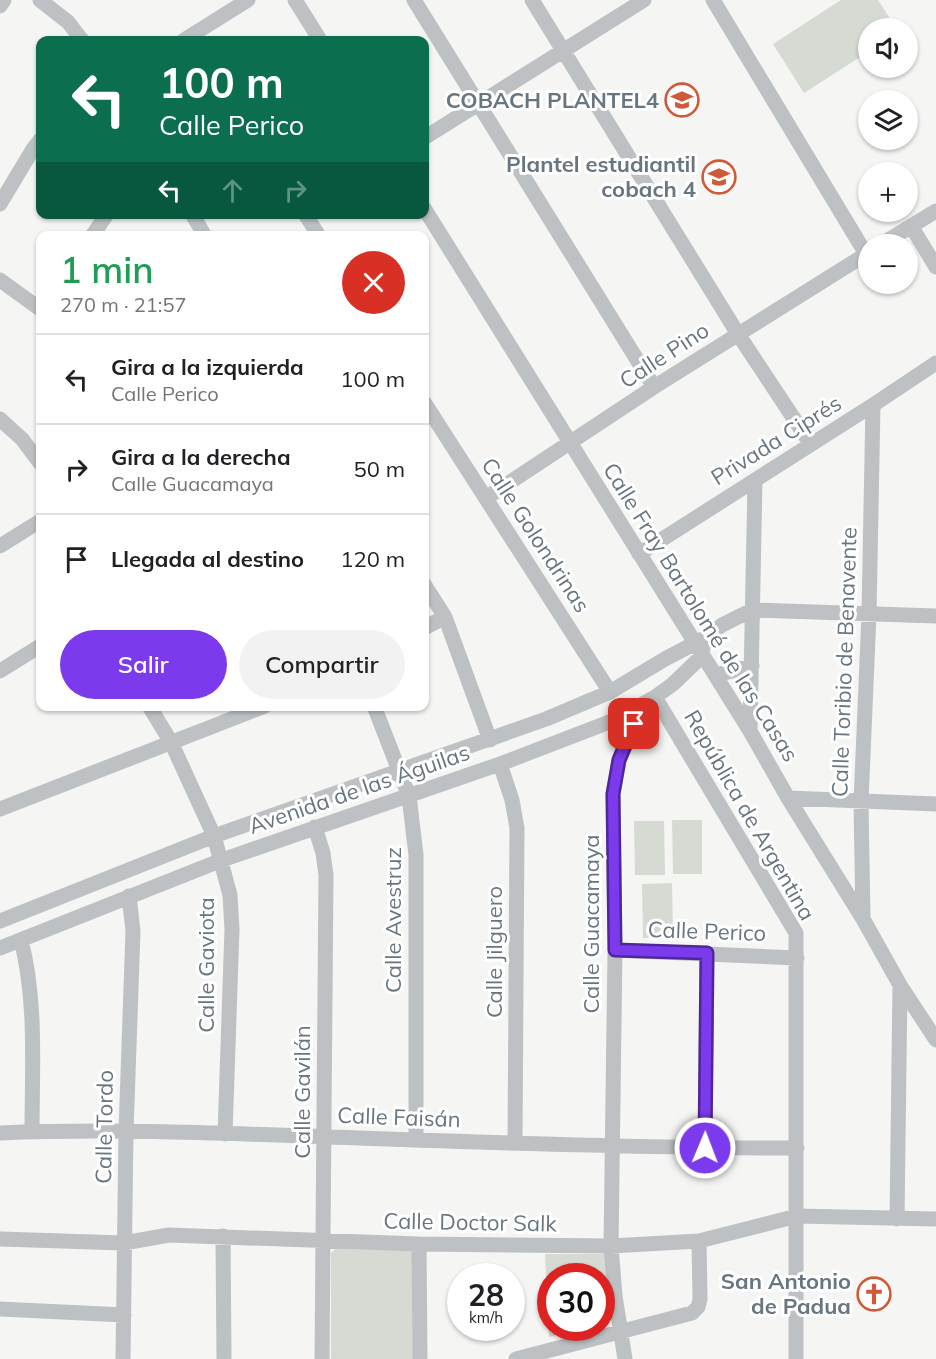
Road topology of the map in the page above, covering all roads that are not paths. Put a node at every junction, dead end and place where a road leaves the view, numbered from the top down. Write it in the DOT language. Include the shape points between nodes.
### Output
graph roads {
  1 [pos="4,0"];
  2 [pos="40,0"];
  3 [pos="248,0"];
  4 [pos="295,0"];
  5 [pos="414,0"];
  6 [pos="532,0"];
  7 [pos="644,0"];
  8 [pos="713,0"];
  9 [pos="0,6"];
  10 [pos="79,36"];
  11 [pos="193,36"];
  12 [pos="318,36"];
  13 [pos="564,50"];
  14 [pos="478,105"];
  15 [pos="429,135"];
  16 [pos="36,145"];
  17 [pos="0,204"];
  18 [pos="936,211"];
  19 [pos="429,216"];
  20 [pos="911,226"];
  21 [pos="898,234"];
  22 [pos="858,239"];
  23 [pos="858,260"];
  24 [pos="936,267"];
  25 [pos="0,280"];
  26 [pos="36,306"];
  27 [pos="738,334"];
  28 [pos="936,363"];
  29 [pos="654,387"];
  30 [pos="873,405"];
  31 [pos="429,409"];
  32 [pos="0,419"];
  33 [pos="571,442"];
  34 [pos="810,443"];
  35 [pos="36,458"];
  36 [pos="754,480"];
  37 [pos="486,498"];
  38 [pos="36,526"];
  39 [pos="0,546"];
  40 [pos="639,554"];
  41 [pos="429,592"];
  42 [pos="752,610"];
  43 [pos="869,614"];
  44 [pos="936,616"];
  45 [pos="446,617"];
  46 [pos="429,626"];
  47 [pos="700,646"];
  48 [pos="36,648"];
  49 [pos="752,666"];
  50 [pos="0,671"];
  51 [pos="716,675"];
  52 [pos="610,692"];
  53 [pos="649,701"];
  54 [pos="152,711"];
  55 [pos="252,711"];
  56 [pos="376,711"];
  57 [pos="750,731"];
  58 [pos="490,740"];
  59 [pos="171,742"];
  60 [pos="500,764"];
  61 [pos="400,771"];
  62 [pos="409,796"];
  63 [pos="788,798"];
  64 [pos="861,802"];
  65 [pos="936,804"];
  66 [pos="0,809"];
  67 [pos="315,827"];
  68 [pos="214,836"];
  69 [pos="222,860"];
  70 [pos="129,896"];
  71 [pos="863,919"];
  72 [pos="0,921"];
  73 [pos="21,940"];
  74 [pos="0,948"];
  75 [pos="615,950"];
  76 [pos="707,953"];
  77 [pos="797,958"];
  78 [pos="900,985"];
  79 [pos="936,1040"];
  80 [pos="32,1132"];
  81 [pos="126,1132"];
  82 [pos="0,1133"];
  83 [pos="225,1134"];
  84 [pos="324,1137"];
  85 [pos="416,1140"];
  86 [pos="515,1142"];
  87 [pos="613,1147"];
  88 [pos="705,1148"];
  89 [pos="797,1148"];
  90 [pos="797,1216"];
  91 [pos="897,1219"];
  92 [pos="936,1220"];
  93 [pos="223,1236"];
  94 [pos="0,1239"];
  95 [pos="324,1241"];
  96 [pos="699,1241"];
  97 [pos="124,1243"];
  98 [pos="419,1244"];
  99 [pos="611,1246"];
  100 [pos="0,1309"];
  101 [pos="124,1315"];
  102 [pos="619,1333"];
  103 [pos="123,1359"];
  104 [pos="224,1359"];
  105 [pos="322,1359"];
  106 [pos="420,1359"];
  107 [pos="516,1359"];
  108 [pos="625,1359"];
  109 [pos="796,1359"];
  1 -- 9 [label="street"];
  2 -- 10 [label="street" via="68,21"];
  3 -- 11 [label="street"];
  4 -- 12 [label="street"];
  5 -- 14 [label="street"];
  6 -- 13 [label="street"];
  7 -- 13 [label="street"];
  8 -- 22 [label="street"];
  13 -- 14 [label="street"];
  13 -- 27 [label="street"];
  14 -- 15 [label="street"];
  14 -- 29 [label="street"];
  16 -- 17 [label="street"];
  18 -- 20 [label="street"];
  19 -- 33 [label="street, Calle Fray Bartolomé de las Casas"];
  20 -- 21 [label="street"];
  20 -- 24 [label="street"];
  23 -- 27 [label="street, Calle Pino"];
  25 -- 26 [label="street"];
  27 -- 29 [label="street, Calle Pino"];
  27 -- 34 [label="street"];
  28 -- 30 [label="street, Privada Ciprés"];
  29 -- 33 [label="street, Calle Pino"];
  30 -- 34 [label="street, Privada Ciprés"];
  30 -- 43 [label="street, Calle Toribio de Benavente"];
  31 -- 37 [label="street, Calle Golondrinas"];
  32 -- 35 [label="street"];
  33 -- 37 [label="street, Calle Pino"];
  33 -- 40 [label="street, Calle Fray Bartolomé de las Casas"];
  34 -- 36 [label="street, Privada Ciprés"];
  36 -- 40 [label="street, Privada Ciprés"];
  36 -- 42 [label="street"];
  37 -- 52 [label="street, Calle Golondrinas"];
  38 -- 39 [label="street"];
  40 -- 47 [label="street, Calle Fray Bartolomé de las Casas"];
  41 -- 45 [label="street"];
  42 -- 43 [label="street"];
  42 -- 47 [label="street" via="722,626"];
  42 -- 49 [label="street"];
  43 -- 44 [label="street"];
  43 -- 64 [label="street, Calle Toribio de Benavente"];
  45 -- 46 [label="street"];
  45 -- 58 [label="street"];
  47 -- 51 [label="street, Calle Fray Bartolomé de las Casas"];
  47 -- 52 [label="street, Avenida de las Águilas" via="664,659"];
  47 -- 53 [label="street, Avenida de las Águilas" via="673,684"];
  48 -- 50 [label="street"];
  49 -- 51 [label="street"];
  49 -- 57 [label="street"];
  51 -- 57 [label="street, Calle Fray Bartolomé de las Casas"];
  52 -- 58 [label="street, Avenida de las Águilas"];
  53 -- 60 [label="street, Avenida de las Águilas" via="612,721"];
  53 -- 75 [label="street, Calle Guacamaya" via="619,760 614,785"];
  53 -- 77 [label="street, República de Argentina" via="793,926"];
  54 -- 59 [label="street, Calle Gaviota"];
  55 -- 59 [label="street"];
  56 -- 61 [label="street, Calle Avestruz"];
  57 -- 63 [label="street, Calle Fray Bartolomé de las Casas"];
  58 -- 61 [label="street, Avenida de las Águilas"];
  59 -- 66 [label="street"];
  59 -- 68 [label="street, Calle Gaviota"];
  60 -- 62 [label="street, Avenida de las Águilas"];
  60 -- 86 [label="street, Calle Jilguero" via="516,828"];
  61 -- 62 [label="street, Calle Avestruz"];
  61 -- 68 [label="street, Avenida de las Águilas"];
  62 -- 67 [label="street, Avenida de las Águilas"];
  62 -- 85 [label="street, Calle Avestruz" via="416,855"];
  63 -- 64 [label="street"];
  63 -- 71 [label="street, Calle Fray Bartolomé de las Casas"];
  64 -- 65 [label="street"];
  64 -- 71 [label="street, Calle Toribio de Benavente"];
  67 -- 69 [label="street, Avenida de las Águilas"];
  67 -- 84 [label="street, Calle Gavilán" via="326,874"];
  68 -- 69 [label="street, Calle Gaviota"];
  68 -- 72 [label="street, Avenida de las Águilas"];
  69 -- 70 [label="street, Avenida de las Águilas"];
  69 -- 83 [label="street, Calle Gaviota" via="232,929"];
  70 -- 73 [label="street, Avenida de las Águilas"];
  70 -- 81 [label="street, Calle Tordo" via="133,931"];
  71 -- 78 [label="street, Calle Fray Bartolomé de las Casas"];
  73 -- 74 [label="street, Avenida de las Águilas"];
  73 -- 80 [label="street" via="31,991"];
  75 -- 76 [label="street, Calle Perico"];
  75 -- 87 [label="street, Calle Guacamaya"];
  76 -- 77 [label="street, Calle Perico"];
  76 -- 88 [label="street"];
  77 -- 89 [label="street, República de Argentina"];
  78 -- 79 [label="street, Calle Fray Bartolomé de las Casas"];
  78 -- 91 [label="street"];
  80 -- 81 [label="street, Calle Faisán"];
  80 -- 82 [label="street, Calle Faisán"];
  81 -- 83 [label="street, Calle Faisán"];
  81 -- 97 [label="street, Calle Tordo"];
  83 -- 84 [label="street, Calle Faisán"];
  84 -- 85 [label="street, Calle Faisán"];
  84 -- 95 [label="street, Calle Gavilán"];
  85 -- 86 [label="street, Calle Faisán"];
  86 -- 87 [label="street, Calle Faisán"];
  87 -- 88 [label="street, Calle Faisán"];
  87 -- 99 [label="street, Calle Guacamaya"];
  88 -- 89 [label="street, Calle Faisán"];
  89 -- 90 [label="street, República de Argentina"];
  90 -- 91 [label="street, Calle Doctor Salk"];
  90 -- 96 [label="street, Calle Doctor Salk"];
  90 -- 109 [label="street, República de Argentina"];
  91 -- 92 [label="street, Calle Doctor Salk"];
  93 -- 95 [label="street, Calle Doctor Salk"];
  93 -- 97 [label="street, Calle Doctor Salk" via="169,1235"];
  93 -- 104 [label="street"];
  94 -- 97 [label="street, Calle Doctor Salk"];
  95 -- 98 [label="street, Calle Doctor Salk"];
  95 -- 105 [label="street, Calle Gavilán"];
  96 -- 99 [label="street, Calle Doctor Salk"];
  96 -- 102 [label="street" via="700,1299 693,1313"];
  97 -- 101 [label="street, Calle Tordo"];
  98 -- 99 [label="street, Calle Doctor Salk"];
  98 -- 106 [label="street"];
  99 -- 102 [label="street, Calle Guacamaya"];
  100 -- 101 [label="street"];
  101 -- 103 [label="street, Calle Tordo"];
  102 -- 107 [label="street"];
  102 -- 108 [label="street, Calle Guacamaya"];
}
